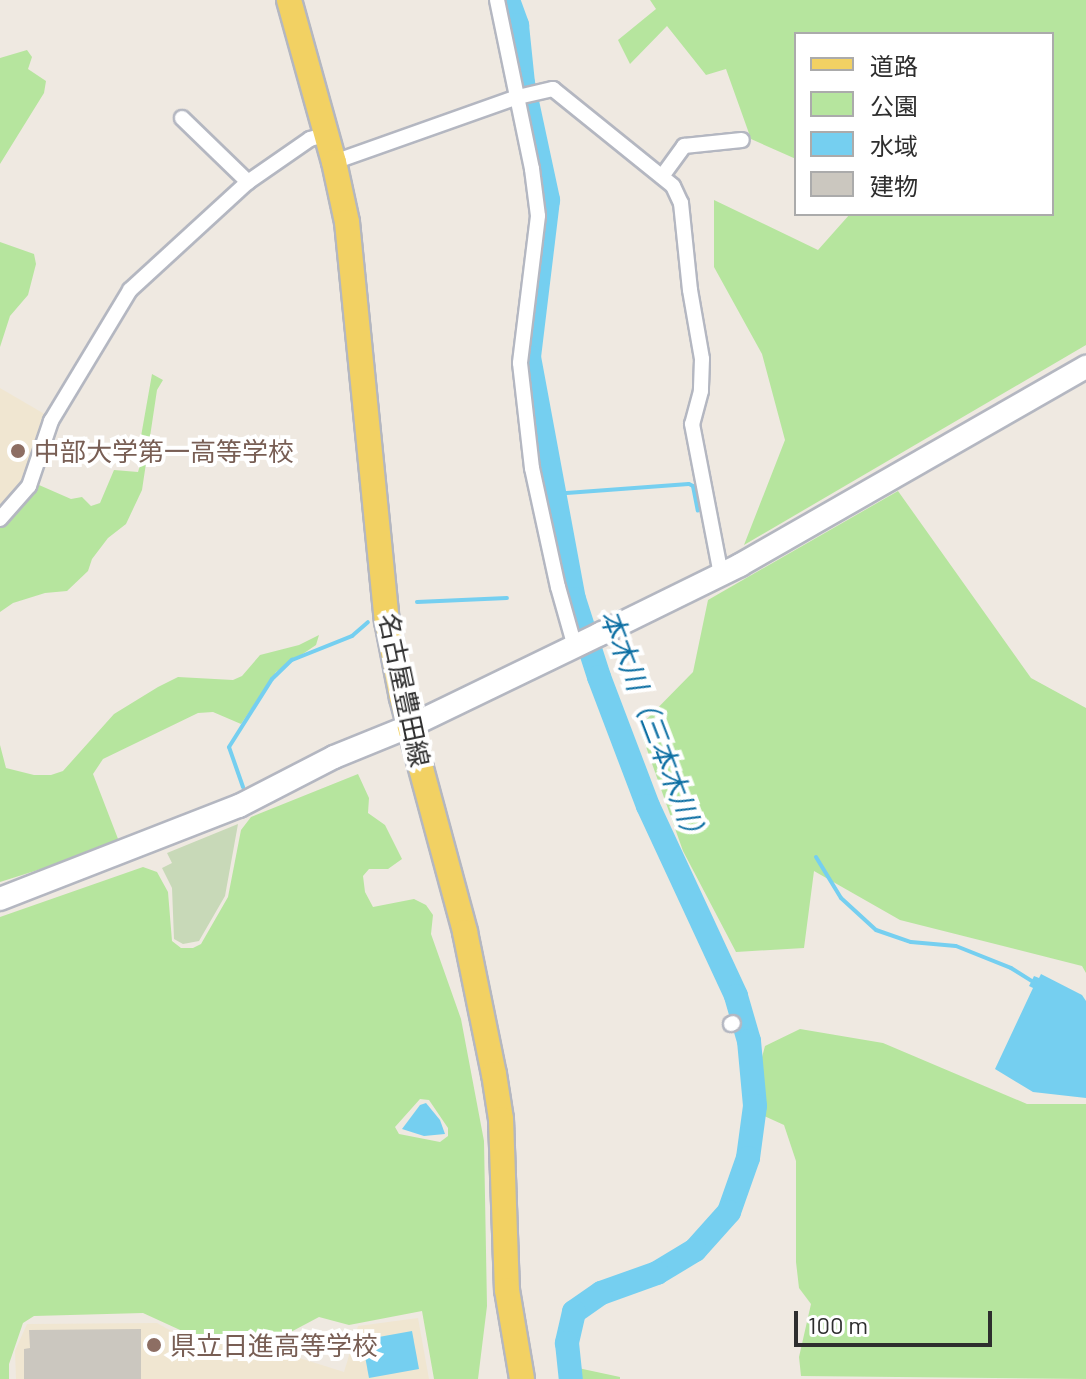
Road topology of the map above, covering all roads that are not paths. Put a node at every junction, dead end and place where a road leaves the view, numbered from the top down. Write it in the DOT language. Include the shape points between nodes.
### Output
graph roads {
  1 [pos="289,0"];
  2 [pos="497,0"];
  3 [pos="518,97"];
  4 [pos="182,118"];
  5 [pos="327,134"];
  6 [pos="742,140"];
  7 [pos="334,162"];
  8 [pos="663,175"];
  9 [pos="248,182"];
  10 [pos="1086,367"];
  11 [pos="0,519"];
  12 [pos="721,575"];
  13 [pos="576,646"];
  14 [pos="408,727"];
  15 [pos="0,899"];
  16 [pos="522,1379"];
  1 -- 5 [label="main road, 名古屋豊田線"];
  2 -- 3 [label="street"];
  3 -- 7 [label="street"];
  3 -- 8 [label="street" via="553,89"];
  3 -- 13 [label="street" via="538,216 520,363 532,468"];
  4 -- 9 [label="street"];
  5 -- 7 [label="main road, 名古屋豊田線"];
  5 -- 9 [label="street" via="310,139"];
  6 -- 8 [label="street" via="684,146"];
  7 -- 14 [label="main road, 名古屋豊田線" via="347,222 387,621"];
  8 -- 12 [label="street" via="681,203 702,359 692,424"];
  9 -- 11 [label="street" via="130,290 51,421 29,486"];
  10 -- 12 [label="street"];
  12 -- 13 [label="street"];
  13 -- 14 [label="street"];
  14 -- 15 [label="street" via="334,757 239,806"];
  14 -- 16 [label="main road, 名古屋豊田線" via="465,932 494,1074 501,1119 507,1290"];
}
